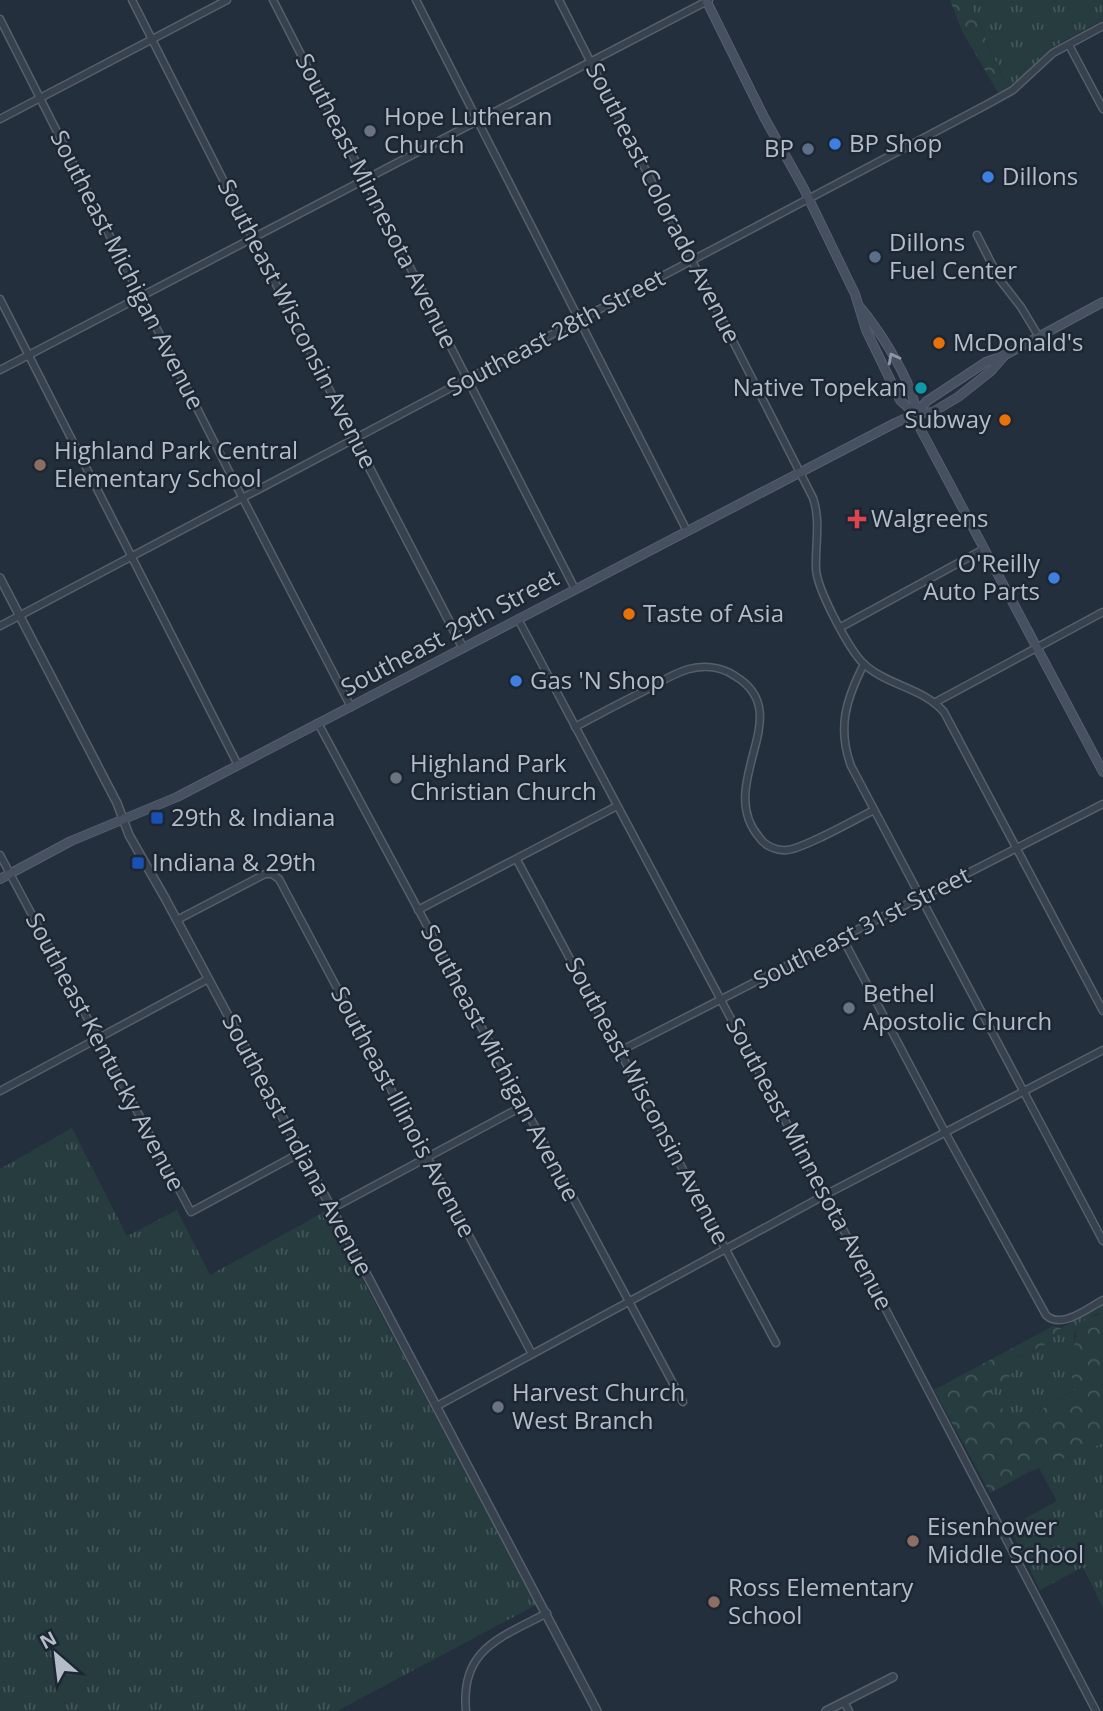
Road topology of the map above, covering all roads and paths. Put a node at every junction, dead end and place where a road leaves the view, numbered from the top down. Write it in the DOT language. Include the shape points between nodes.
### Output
graph roads {
  1 [pos="132,0"];
  2 [pos="227,0"];
  3 [pos="273,0"];
  4 [pos="416,0"];
  5 [pos="559,0"];
  6 [pos="707,0"];
  7 [pos="0,19"];
  8 [pos="1103,26"];
  9 [pos="152,39"];
  10 [pos="1069,45"];
  11 [pos="590,62"];
  12 [pos="39,98"];
  13 [pos="1103,109"];
  14 [pos="0,119"];
  15 [pos="478,120"];
  16 [pos="365,179"];
  17 [pos="808,199"];
  18 [pos="976,235"];
  19 [pos="253,238"];
  20 [pos="693,261"];
  21 [pos="141,296"];
  22 [pos="0,299"];
  23 [pos="1103,302"];
  24 [pos="580,322"];
  25 [pos="1039,337"];
  26 [pos="29,355"];
  27 [pos="0,370"];
  28 [pos="468,380"];
  29 [pos="915,414"];
  30 [pos="354,438"];
  31 [pos="799,472"];
  32 [pos="242,497"];
  33 [pos="687,531"];
  34 [pos="984,549"];
  35 [pos="131,556"];
  36 [pos="0,578"];
  37 [pos="575,589"];
  38 [pos="1103,612"];
  39 [pos="19,616"];
  40 [pos="518,619"];
  41 [pos="0,626"];
  42 [pos="841,627"];
  43 [pos="463,648"];
  44 [pos="1037,648"];
  45 [pos="864,664"];
  46 [pos="934,703"];
  47 [pos="351,707"];
  48 [pos="318,723"];
  49 [pos="575,727"];
  50 [pos="238,765"];
  51 [pos="1103,772"];
  52 [pos="1103,804"];
  53 [pos="617,806"];
  54 [pos="874,810"];
  55 [pos="123,819"];
  56 [pos="1016,848"];
  57 [pos="0,855"];
  58 [pos="517,860"];
  59 [pos="10,874"];
  60 [pos="0,879"];
  61 [pos="920,898"];
  62 [pos="418,910"];
  63 [pos="177,920"];
  64 [pos="842,937"];
  65 [pos="208,979"];
  66 [pos="720,998"];
  67 [pos="1103,1011"];
  68 [pos="98,1039"];
  69 [pos="1103,1050"];
  70 [pos="620,1051"];
  71 [pos="0,1091"];
  72 [pos="1023,1091"];
  73 [pos="523,1106"];
  74 [pos="945,1132"];
  75 [pos="300,1153"];
  76 [pos="427,1157"];
  77 [pos="825,1195"];
  78 [pos="331,1209"];
  79 [pos="1103,1241"];
  80 [pos="726,1250"];
  81 [pos="1103,1300"];
  82 [pos="629,1302"];
  83 [pos="776,1343"];
  84 [pos="532,1354"];
  85 [pos="683,1402"];
  86 [pos="437,1406"];
  87 [pos="547,1613"];
  88 [pos="893,1677"];
  89 [pos="844,1702"];
  90 [pos="466,1711"];
  91 [pos="597,1711"];
  92 [pos="826,1711"];
  93 [pos="849,1711"];
  94 [pos="1096,1711"];
  1 -- 9 [label="street, Southeast Wisconsin Avenue"];
  2 -- 9 [label="street"];
  3 -- 16 [label="street, Southeast Minnesota Avenue"];
  4 -- 15 [label="street"];
  5 -- 11 [label="street, Southeast Colorado Avenue"];
  6 -- 11 [label="street"];
  6 -- 17 [label="main road"];
  7 -- 12 [label="street, Southeast Michigan Avenue"];
  8 -- 10 [label="street, Southeast 28th Street"];
  9 -- 12 [label="street"];
  9 -- 19 [label="street, Southeast Wisconsin Avenue"];
  10 -- 13 [label="street"];
  10 -- 17 [label="street, Southeast 28th Street" via="1053,53 1007,94"];
  11 -- 15 [label="street"];
  11 -- 20 [label="street, Southeast Colorado Avenue"];
  12 -- 14 [label="street"];
  12 -- 21 [label="street, Southeast Michigan Avenue"];
  15 -- 16 [label="street"];
  15 -- 24 [label="street"];
  16 -- 19 [label="street"];
  16 -- 28 [label="street, Southeast Minnesota Avenue"];
  17 -- 20 [label="street, Southeast 28th Street"];
  17 -- 29 [label="main road" via="860,307 878,329 912,394"];
  18 -- 25 [label="street"];
  19 -- 21 [label="street"];
  19 -- 30 [label="street, Southeast Wisconsin Avenue"];
  20 -- 24 [label="street, Southeast 28th Street"];
  20 -- 31 [label="street, Southeast Colorado Avenue"];
  21 -- 26 [label="street"];
  21 -- 32 [label="street, Southeast Michigan Avenue"];
  22 -- 26 [label="street"];
  23 -- 25 [label="main road, Southeast 29th Street"];
  24 -- 28 [label="street, Southeast 28th Street"];
  24 -- 33 [label="street"];
  25 -- 29 [label="main road, Southeast 29th Street" via="1005,355 958,397 933,412"];
  26 -- 27 [label="street"];
  26 -- 35 [label="street"];
  28 -- 30 [label="street, Southeast 28th Street"];
  28 -- 37 [label="street, Southeast Minnesota Avenue"];
  29 -- 31 [label="main road, Southeast 29th Street"];
  29 -- 34 [label="main road"];
  30 -- 32 [label="street, Southeast 28th Street"];
  30 -- 43 [label="street, Southeast Wisconsin Avenue"];
  31 -- 33 [label="main road, Southeast 29th Street"];
  31 -- 42 [label="street, Southeast Colorado Avenue" via="815,504 820,586"];
  32 -- 35 [label="street, Southeast 28th Street"];
  32 -- 47 [label="street, Southeast Michigan Avenue"];
  33 -- 37 [label="main road, Southeast 29th Street"];
  34 -- 42 [label="street"];
  34 -- 44 [label="main road"];
  35 -- 39 [label="street, Southeast 28th Street"];
  35 -- 50 [label="street"];
  36 -- 39 [label="street, Southeast Indiana Avenue"];
  37 -- 40 [label="main road, Southeast 29th Street"];
  38 -- 44 [label="street"];
  39 -- 41 [label="street, Southeast 28th Street"];
  39 -- 55 [label="street, Southeast Indiana Avenue"];
  40 -- 43 [label="main road, Southeast 29th Street"];
  40 -- 49 [label="street, Southeast Minnesota Avenue"];
  42 -- 45 [label="street, Southeast Colorado Avenue"];
  43 -- 47 [label="main road, Southeast 29th Street"];
  44 -- 46 [label="street"];
  44 -- 51 [label="main road"];
  45 -- 46 [label="street, Southeast Colorado Avenue"];
  45 -- 54 [label="street" via="846,703 844,745"];
  46 -- 56 [label="street, Southeast Colorado Avenue"];
  47 -- 48 [label="main road, Southeast 29th Street"];
  48 -- 50 [label="main road, Southeast 29th Street"];
  48 -- 62 [label="street, Southeast Michigan Avenue"];
  49 -- 53 [label="street, Southeast Minnesota Avenue"];
  49 -- 54 [label="street" via="677,673 718,668 744,682 759,708 759,735 744,794 748,820 762,841 778,849 793,849"];
  50 -- 55 [label="main road, Southeast 29th Street"];
  52 -- 56 [label="street, Southeast 31st Street"];
  53 -- 58 [label="street"];
  53 -- 66 [label="street, Southeast Minnesota Avenue"];
  54 -- 61 [label="street"];
  55 -- 59 [label="main road, Southeast 29th Street"];
  55 -- 63 [label="street, Southeast Indiana Avenue"];
  56 -- 61 [label="street, Southeast 31st Street"];
  56 -- 67 [label="street, Southeast Colorado Avenue"];
  57 -- 59 [label="street, Southeast Kentucky Avenue"];
  58 -- 62 [label="street"];
  58 -- 70 [label="street, Southeast Wisconsin Avenue"];
  59 -- 60 [label="main road, Southeast 29th Street"];
  59 -- 68 [label="street, Southeast Kentucky Avenue"];
  61 -- 64 [label="street, Southeast 31st Street"];
  61 -- 72 [label="street"];
  62 -- 73 [label="street, Southeast Michigan Avenue"];
  63 -- 65 [label="street, Southeast Indiana Avenue"];
  63 -- 76 [label="street, Southeast Illinois Avenue" via="258,877 272,874 279,879"];
  64 -- 66 [label="street, Southeast 31st Street"];
  64 -- 74 [label="street"];
  65 -- 68 [label="street"];
  65 -- 75 [label="street, Southeast Indiana Avenue"];
  66 -- 70 [label="street, Southeast 31st Street"];
  66 -- 77 [label="street, Southeast Minnesota Avenue"];
  68 -- 71 [label="street"];
  68 -- 75 [label="street, Southeast Kentucky Avenue" via="191,1212"];
  69 -- 72 [label="street"];
  70 -- 80 [label="street, Southeast Wisconsin Avenue"];
  72 -- 74 [label="street"];
  72 -- 79 [label="street"];
  73 -- 76 [label="street"];
  73 -- 82 [label="street, Southeast Michigan Avenue"];
  74 -- 77 [label="street"];
  74 -- 81 [label="street" via="1046,1315 1063,1321"];
  75 -- 78 [label="street, Southeast Indiana Avenue"];
  76 -- 78 [label="street"];
  76 -- 84 [label="street, Southeast Illinois Avenue"];
  77 -- 80 [label="street"];
  77 -- 94 [label="street, Southeast Minnesota Avenue"];
  78 -- 86 [label="street, Southeast Indiana Avenue"];
  80 -- 82 [label="street"];
  80 -- 83 [label="street, Southeast Wisconsin Avenue"];
  82 -- 84 [label="street"];
  82 -- 85 [label="street, Southeast Michigan Avenue"];
  84 -- 86 [label="street"];
  86 -- 87 [label="street, Southeast Indiana Avenue"];
  87 -- 90 [label="street" via="483,1650 467,1676"];
  87 -- 91 [label="street, Southeast Indiana Avenue"];
  88 -- 89 [label="street"];
  89 -- 92 [label="street"];
  89 -- 93 [label="street"];
}
